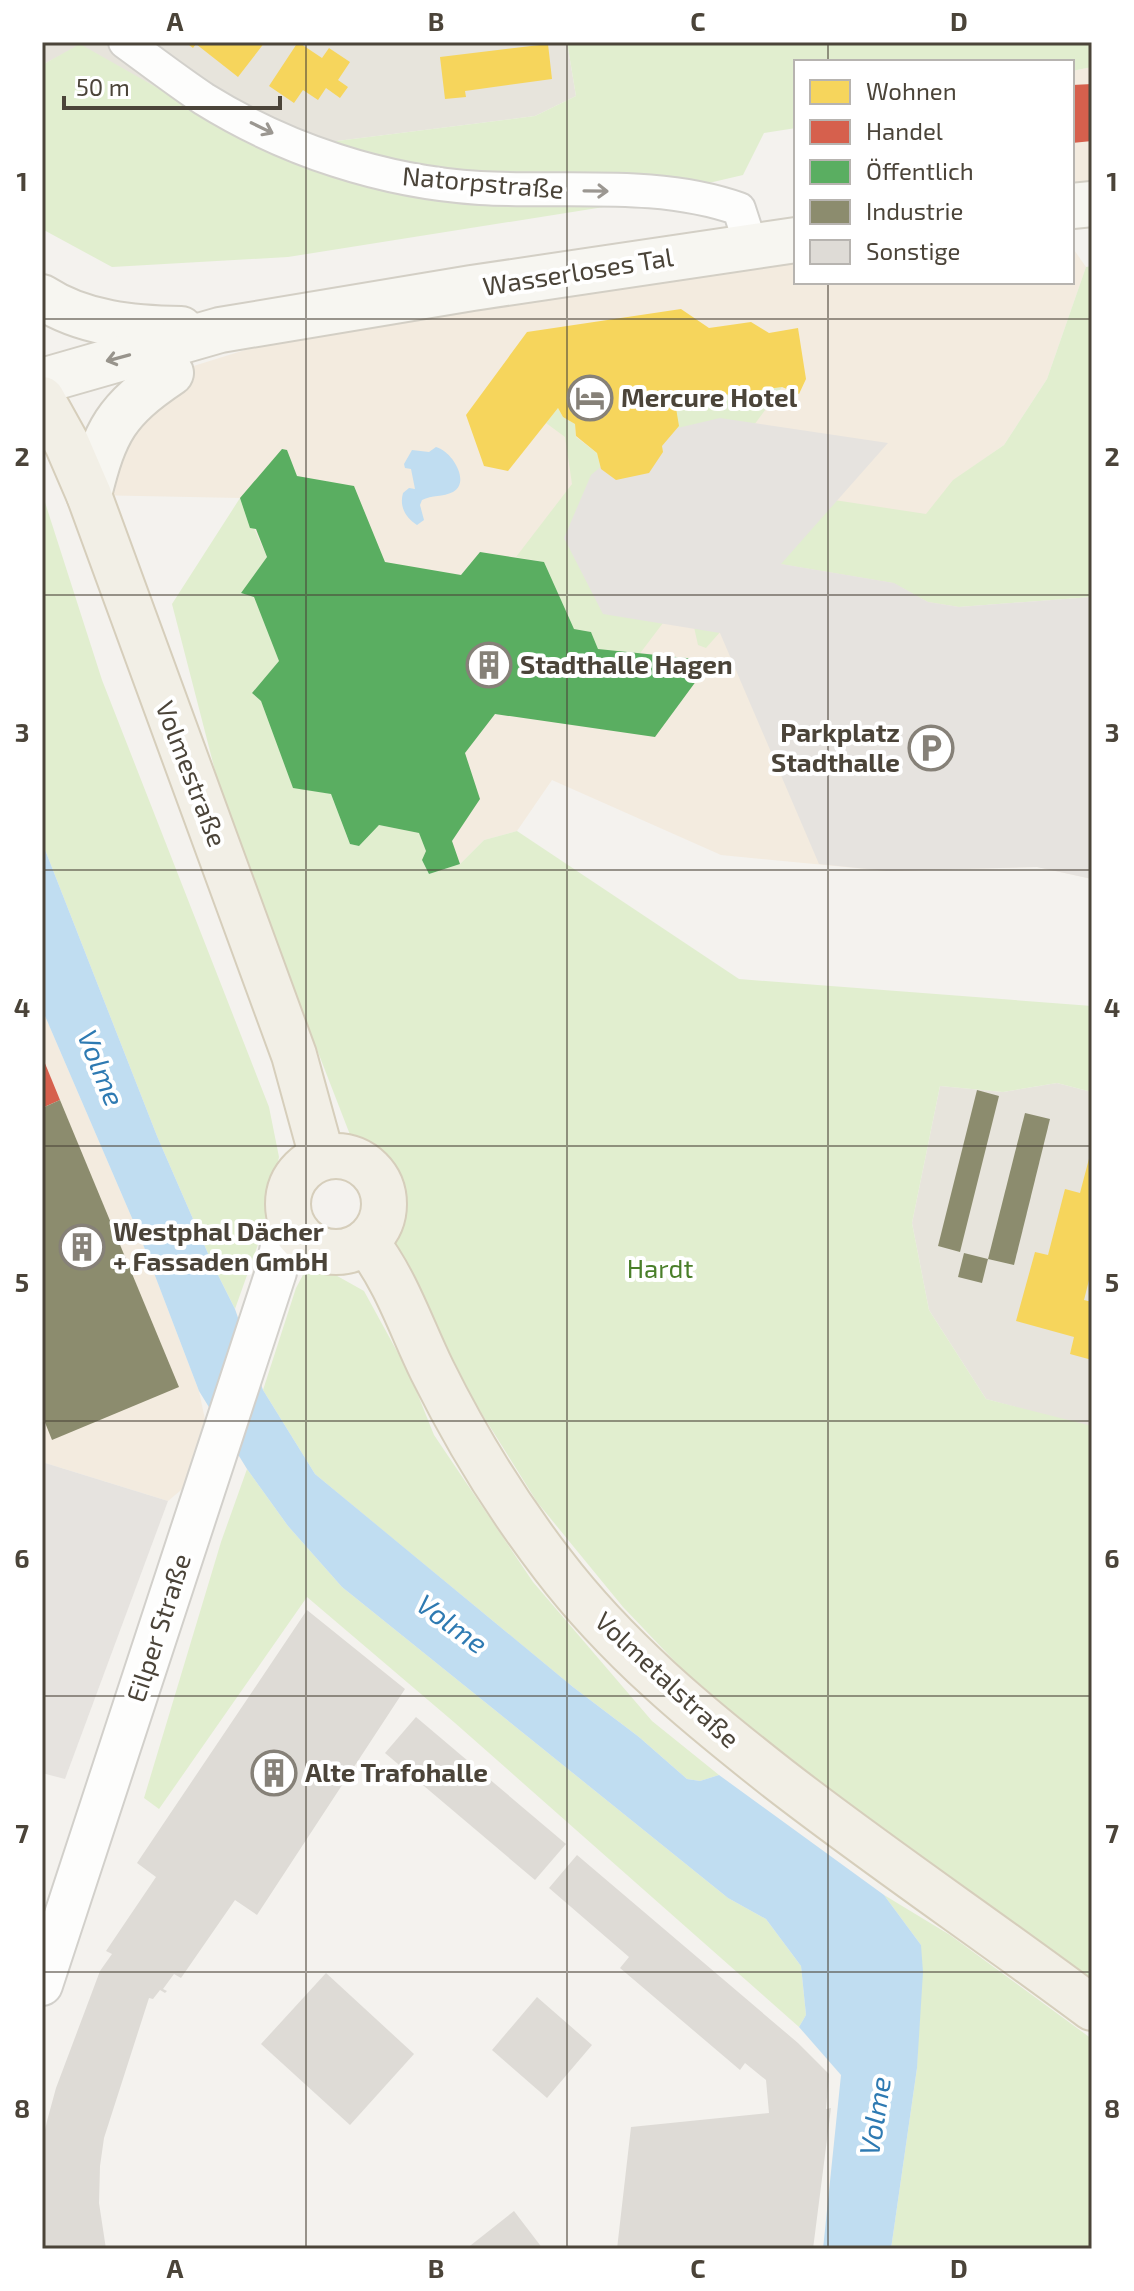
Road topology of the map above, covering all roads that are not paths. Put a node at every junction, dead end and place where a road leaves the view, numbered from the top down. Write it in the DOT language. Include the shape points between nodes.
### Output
graph roads {
  1 [pos="125,42"];
  2 [pos="794,240"];
  3 [pos="751,246"];
  4 [pos="42,297"];
  5 [pos="360,307"];
  6 [pos="220,330"];
  7 [pos="171,373"];
  8 [pos="44,396"];
  9 [pos="89,495"];
  10 [pos="322,1157"];
  11 [pos="299,1232"];
  12 [pos="366,1242"];
  13 [pos="42,1985"];
  14 [pos="1092,2008"];
  1 -- 3 [label="street, Natorpstraße, one-way" via="205,99 323,158 396,177 476,188 672,193 710,199 739,209"];
  2 -- 3 [label="main road, Wasserloses Tal"];
  3 -- 5 [label="main road, Wasserloses Tal"];
  4 -- 6 [label="main road, Wasserloses Tal" via="106,323"];
  5 -- 6 [label="main road, Wasserloses Tal"];
  5 -- 7 [label="main road, Wasserloses Tal"];
  6 -- 8 [label="main road, Wasserloses Tal, one-way"];
  7 -- 8 [label="main road, Wasserloses Tal"];
  7 -- 9 [label="main road, Wasserloses Tal" via="138,395 113,423"];
  8 -- 9 [label="main road, Volmestraße"];
  9 -- 10 [label="main road, Volmestraße" via="294,1055"];
  10 -- 11 [label="main road" via="298,1173 290,1186 287,1203"];
  10 -- 12 [label="main road" via="351,1157 382,1187 382,1220"];
  11 -- 12 [label="main road" via="323,1250 338,1252"];
  11 -- 13 [label="street, Eilper Straße" via="282,1241"];
  12 -- 14 [label="main road, Volmetalstraße" via="382,1262 432,1370 507,1502 614,1638 755,1761"];
}
